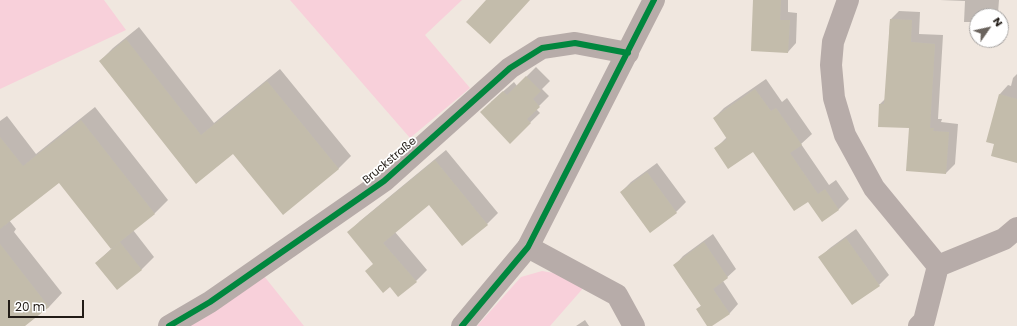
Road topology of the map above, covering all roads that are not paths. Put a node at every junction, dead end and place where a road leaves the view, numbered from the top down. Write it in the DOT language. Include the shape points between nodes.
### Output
graph roads {
  1 [pos="654,0"];
  2 [pos="848,0"];
  3 [pos="628,53"];
  4 [pos="1017,228"];
  5 [pos="528,247"];
  6 [pos="938,266"];
  7 [pos="170,326"];
  8 [pos="462,326"];
  9 [pos="634,326"];
  10 [pos="919,326"];
  1 -- 3 [label="street"];
  2 -- 6 [label="street" via="832,42 831,65 834,98 845,136 874,188"];
  3 -- 5 [label="street"];
  3 -- 7 [label="street, Bruckstraße" via="575,43 542,48 510,68 384,181 210,302"];
  4 -- 6 [label="street" via="1004,239"];
  5 -- 8 [label="street"];
  5 -- 9 [label="street" via="617,295"];
  6 -- 10 [label="street" via="924,321"];
}
